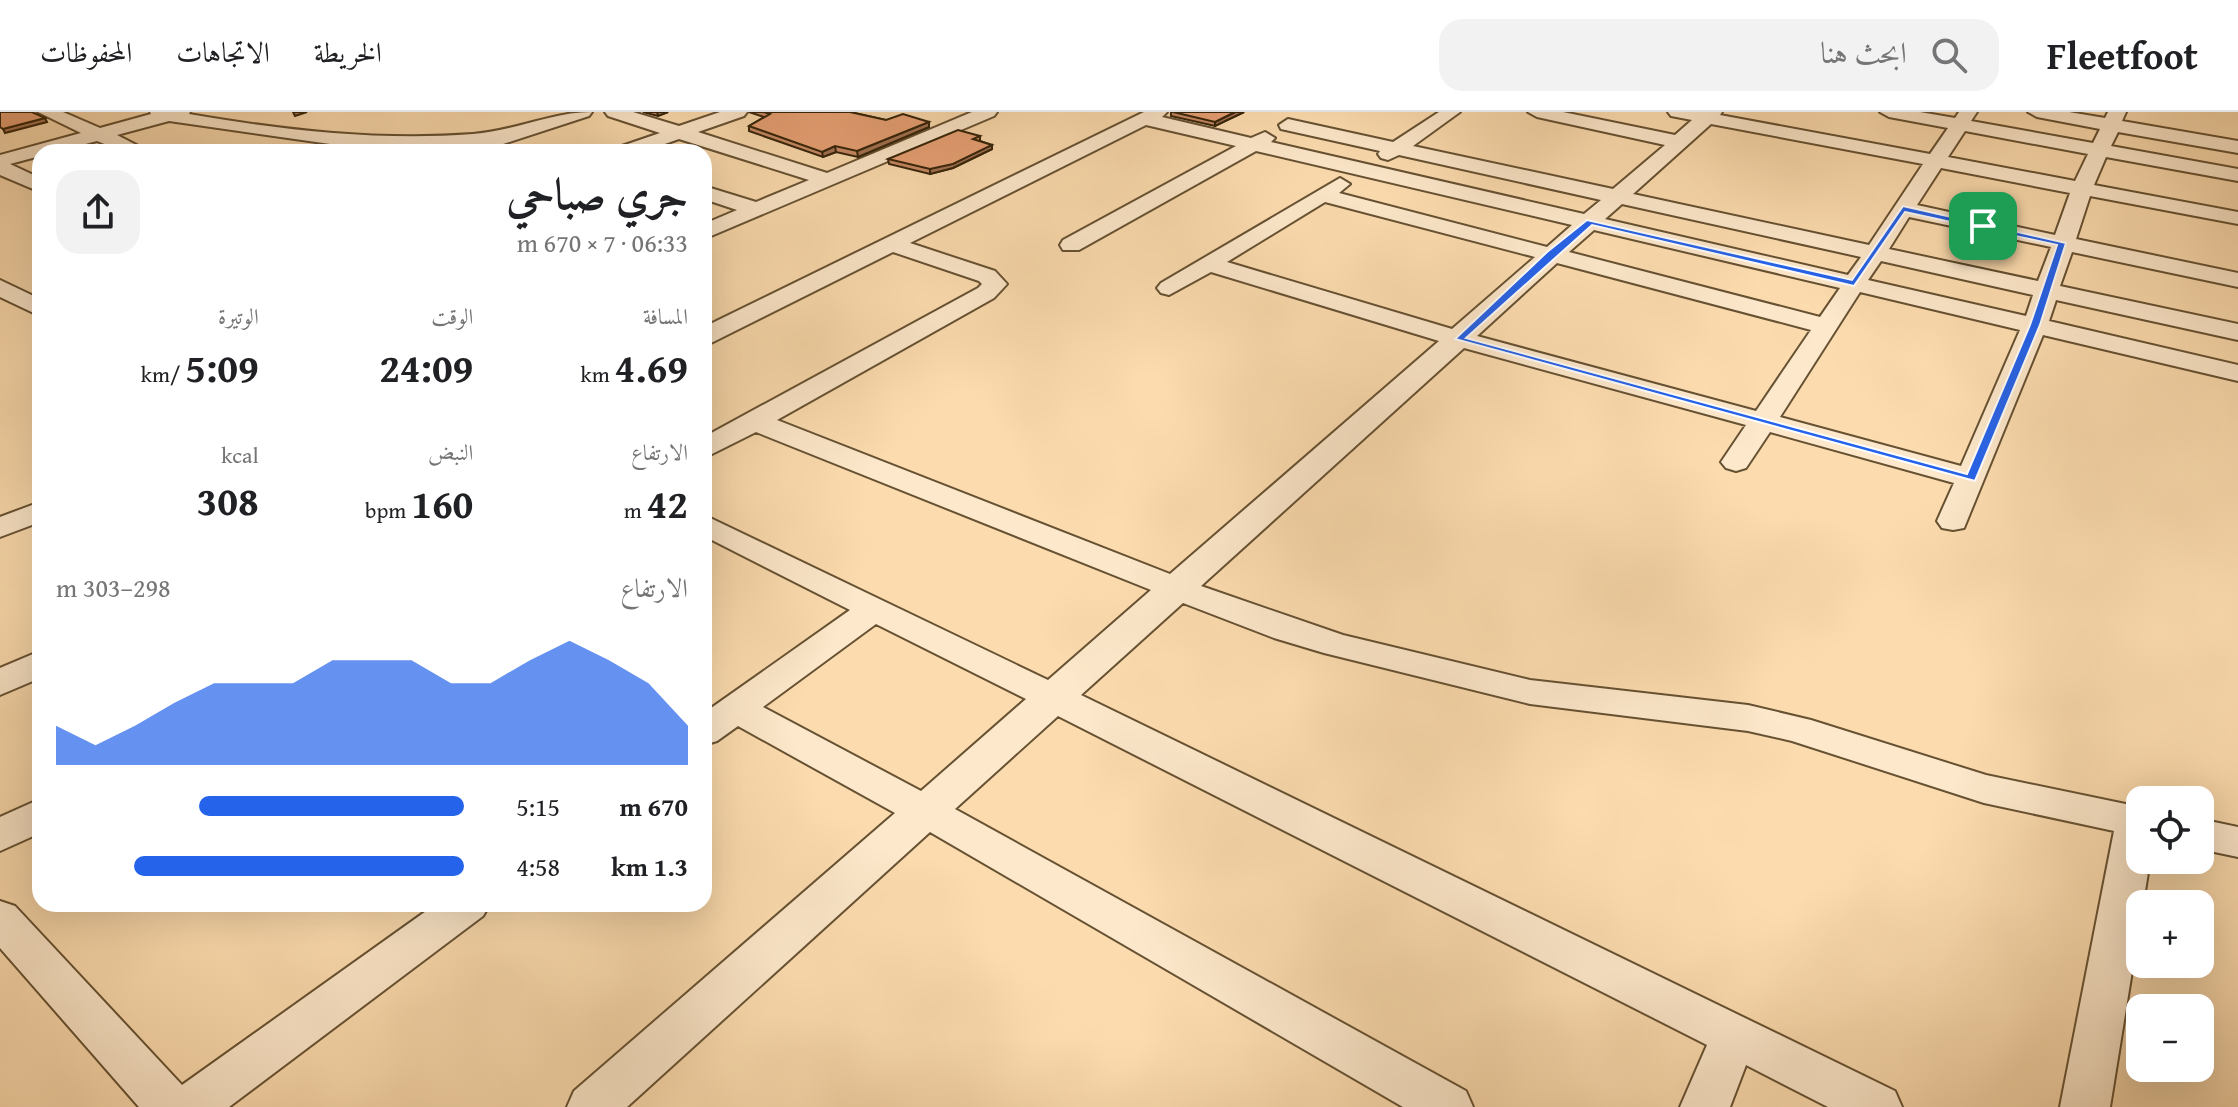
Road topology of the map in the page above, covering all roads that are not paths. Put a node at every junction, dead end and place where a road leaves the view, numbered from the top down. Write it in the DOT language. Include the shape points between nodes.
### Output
graph roads {
  1 [pos="47,112"];
  2 [pos="583,112"];
  3 [pos="614,112"];
  4 [pos="738,112"];
  5 [pos="988,112"];
  6 [pos="1310,112"];
  7 [pos="1451,112"];
  8 [pos="1537,112"];
  9 [pos="1889,112"];
  10 [pos="2037,112"];
  11 [pos="170,113"];
  12 [pos="1152,115"];
  13 [pos="2115,116"];
  14 [pos="1964,118"];
  15 [pos="1694,121"];
  16 [pos="1285,126"];
  17 [pos="2238,132"];
  18 [pos="679,133"];
  19 [pos="1253,133"];
  20 [pos="99,134"];
  21 [pos="506,137"];
  22 [pos="62,144"];
  23 [pos="122,144"];
  24 [pos="485,144"];
  25 [pos="647,144"];
  26 [pos="2238,147"];
  27 [pos="1397,148"];
  28 [pos="2102,150"];
  29 [pos="32,152"];
  30 [pos="0,161"];
  31 [pos="1934,162"];
  32 [pos="0,167"];
  33 [pos="1364,169"];
  34 [pos="2238,175"];
  35 [pos="829,180"];
  36 [pos="32,182"];
  37 [pos="2082,189"];
  38 [pos="712,195"];
  39 [pos="1322,195"];
  40 [pos="1619,196"];
  41 [pos="1903,209"];
  42 [pos="758,210"];
  43 [pos="2238,218"];
  44 [pos="1590,222"];
  45 [pos="712,229"];
  46 [pos="2062,243"];
  47 [pos="890,244"];
  48 [pos="1071,245"];
  49 [pos="1875,252"];
  50 [pos="1550,254"];
  51 [pos="1208,264"];
  52 [pos="2238,280"];
  53 [pos="1854,283"];
  54 [pos="1169,288"];
  55 [pos="2047,290"];
  56 [pos="2035,325"];
  57 [pos="1826,326"];
  58 [pos="2238,332"];
  59 [pos="712,333"];
  60 [pos="1460,339"];
  61 [pos="2238,366"];
  62 [pos="755,421"];
  63 [pos="1762,422"];
  64 [pos="712,445"];
  65 [pos="1736,462"];
  66 [pos="1971,478"];
  67 [pos="32,514"];
  68 [pos="1953,521"];
  69 [pos="0,528"];
  70 [pos="712,528"];
  71 [pos="1175,588"];
  72 [pos="873,610"];
  73 [pos="32,667"];
  74 [pos="0,683"];
  75 [pos="1050,699"];
  76 [pos="720,720"];
  77 [pos="925,811"];
  78 [pos="32,818"];
  79 [pos="2126,819"];
  80 [pos="0,836"];
  81 [pos="2214,837"];
  82 [pos="2238,842"];
  83 [pos="2128,874"];
  84 [pos="457,912"];
  85 [pos="0,918"];
  86 [pos="1734,1037"];
  87 [pos="170,1107"];
  88 [pos="190,1107"];
  89 [pos="592,1107"];
  90 [pos="1448,1107"];
  91 [pos="1705,1107"];
  92 [pos="1877,1107"];
  93 [pos="2085,1107"];
  1 -- 20 [label="street"];
  2 -- 21 [label="street"];
  3 -- 18 [label="street"];
  4 -- 18 [label="street"];
  5 -- 35 [label="street"];
  6 -- 16 [label="street"];
  7 -- 27 [label="street"];
  8 -- 15 [label="street"];
  9 -- 14 [label="street"];
  10 -- 13 [label="street"];
  11 -- 20 [label="street"];
  11 -- 21 [label="street" via="255,131 409,144"];
  12 -- 19 [label="street"];
  12 -- 47 [label="street"];
  13 -- 17 [label="street"];
  13 -- 26 [label="street"];
  13 -- 28 [label="street"];
  14 -- 28 [label="street"];
  14 -- 31 [label="street"];
  15 -- 31 [label="street"];
  15 -- 40 [label="street"];
  16 -- 19 [label="street"];
  16 -- 27 [label="street"];
  18 -- 25 [label="street"];
  18 -- 35 [label="street"];
  19 -- 33 [label="street"];
  19 -- 48 [label="street"];
  20 -- 22 [label="street"];
  20 -- 23 [label="street"];
  21 -- 24 [label="street"];
  27 -- 33 [label="street"];
  27 -- 40 [label="street"];
  28 -- 34 [label="street"];
  28 -- 37 [label="street"];
  29 -- 30 [label="street"];
  31 -- 37 [label="street"];
  31 -- 41 [label="street"];
  32 -- 36 [label="street"];
  33 -- 39 [label="street"];
  33 -- 44 [label="street"];
  35 -- 42 [label="street"];
  37 -- 43 [label="street"];
  37 -- 46 [label="street"];
  38 -- 42 [label="street"];
  39 -- 50 [label="street"];
  39 -- 51 [label="street"];
  40 -- 44 [label="street"];
  40 -- 49 [label="street"];
  41 -- 46 [label="street"];
  41 -- 49 [label="street"];
  42 -- 45 [label="street"];
  44 -- 50 [label="street"];
  44 -- 53 [label="street"];
  46 -- 52 [label="street"];
  46 -- 55 [label="street"];
  47 -- 59 [label="street"];
  47 -- 62 [label="street" via="987,276 995,284"];
  49 -- 53 [label="street"];
  49 -- 55 [label="street"];
  50 -- 57 [label="street"];
  50 -- 60 [label="street"];
  51 -- 54 [label="street"];
  51 -- 60 [label="street"];
  53 -- 56 [label="street"];
  53 -- 57 [label="street"];
  55 -- 56 [label="street"];
  55 -- 58 [label="street"];
  56 -- 61 [label="street"];
  56 -- 66 [label="street"];
  57 -- 63 [label="street"];
  60 -- 63 [label="street"];
  60 -- 71 [label="street"];
  62 -- 64 [label="street"];
  62 -- 71 [label="street"];
  63 -- 65 [label="street"];
  63 -- 66 [label="street"];
  66 -- 68 [label="street"];
  67 -- 69 [label="street"];
  70 -- 72 [label="street"];
  71 -- 75 [label="street"];
  71 -- 79 [label="street" via="1286,630 1466,678 1561,697 1760,720 1984,789"];
  72 -- 75 [label="street"];
  72 -- 76 [label="street"];
  73 -- 74 [label="street"];
  75 -- 77 [label="street"];
  75 -- 86 [label="street"];
  76 -- 77 [label="street"];
  77 -- 89 [label="street"];
  77 -- 90 [label="street"];
  78 -- 80 [label="street"];
  81 -- 82 [label="street"];
  83 -- 93 [label="street"];
  84 -- 88 [label="street"];
  85 -- 87 [label="street"];
  86 -- 91 [label="street"];
  86 -- 92 [label="street"];
}
